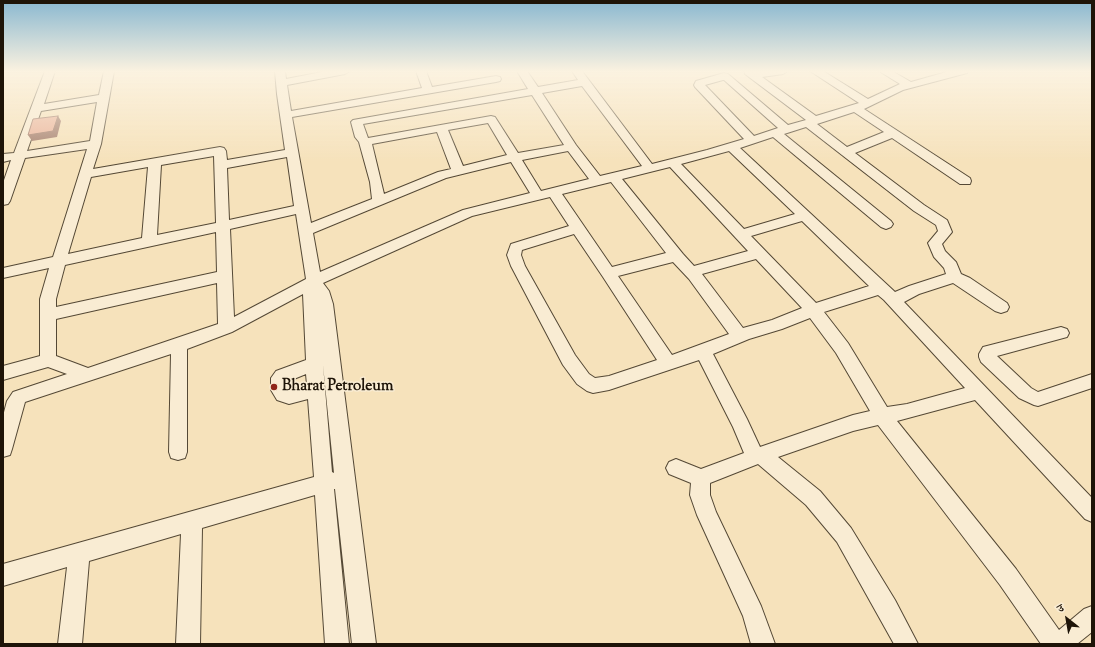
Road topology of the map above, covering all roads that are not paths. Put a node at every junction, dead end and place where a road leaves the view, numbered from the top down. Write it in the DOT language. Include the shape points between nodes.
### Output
graph roads {
  1 [pos="40,101"];
  2 [pos="82,101"];
  3 [pos="102,101"];
  4 [pos="284,101"];
  5 [pos="374,101"];
  6 [pos="477,101"];
  7 [pos="484,101"];
  8 [pos="542,101"];
  9 [pos="600,101"];
  10 [pos="715,101"];
  11 [pos="751,101"];
  12 [pos="786,101"];
  13 [pos="863,101"];
  14 [pos="873,101"];
  15 [pos="868,104"];
  16 [pos="354,105"];
  17 [pos="38,108"];
  18 [pos="855,108"];
  19 [pos="286,115"];
  20 [pos="491,119"];
  21 [pos="358,122"];
  22 [pos="812,122"];
  23 [pos="442,129"];
  24 [pos="781,131"];
  25 [pos="893,133"];
  26 [pos="752,140"];
  27 [pos="365,142"];
  28 [pos="95,144"];
  29 [pos="571,147"];
  30 [pos="732,147"];
  31 [pos="292,152"];
  32 [pos="846,152"];
  33 [pos="19,156"];
  34 [pos="3,158"];
  35 [pos="516,158"];
  36 [pos="155,162"];
  37 [pos="673,163"];
  38 [pos="221,165"];
  39 [pos="650,169"];
  40 [pos="458,170"];
  41 [pos="85,174"];
  42 [pos="615,178"];
  43 [pos="965,181"];
  44 [pos="598,182"];
  45 [pos="554,192"];
  46 [pos="538,196"];
  47 [pos="3,200"];
  48 [pos="379,201"];
  49 [pos="302,209"];
  50 [pos="804,216"];
  51 [pos="886,224"];
  52 [pos="223,226"];
  53 [pos="577,228"];
  54 [pos="305,231"];
  55 [pos="741,234"];
  56 [pos="149,242"];
  57 [pos="760,253"];
  58 [pos="676,256"];
  59 [pos="59,261"];
  60 [pos="691,272"];
  61 [pos="3,273"];
  62 [pos="608,273"];
  63 [pos="224,276"];
  64 [pos="954,277"];
  65 [pos="314,281"];
  66 [pos="881,288"];
  67 [pos="893,300"];
  68 [pos="1002,307"];
  69 [pos="813,310"];
  70 [pos="48,315"];
  71 [pos="226,328"];
  72 [pos="1061,333"];
  73 [pos="740,336"];
  74 [pos="179,345"];
  75 [pos="703,351"];
  76 [pos="48,360"];
  77 [pos="667,362"];
  78 [pos="315,364"];
  79 [pos="3,373"];
  80 [pos="88,375"];
  81 [pos="1092,381"];
  82 [pos="316,390"];
  83 [pos="980,391"];
  84 [pos="882,416"];
  85 [pos="3,449"];
  86 [pos="178,452"];
  87 [pos="758,456"];
  88 [pos="676,468"];
  89 [pos="344,478"];
  90 [pos="701,478"];
  91 [pos="324,484"];
  92 [pos="1092,512"];
  93 [pos="192,522"];
  94 [pos="79,554"];
  95 [pos="3,575"];
  96 [pos="1092,617"];
  97 [pos="70,644"];
  98 [pos="188,644"];
  99 [pos="337,644"];
  100 [pos="364,644"];
  101 [pos="763,644"];
  102 [pos="906,644"];
  103 [pos="1055,644"];
  104 [pos="1060,644"];
  1 -- 17 [label="street"];
  2 -- 17 [label="street"];
  3 -- 28 [label="street"];
  4 -- 19 [label="street"];
  5 -- 16 [label="street"];
  6 -- 21 [label="street"];
  7 -- 20 [label="street"];
  8 -- 29 [label="street"];
  9 -- 39 [label="street"];
  10 -- 26 [label="street"];
  11 -- 24 [label="street"];
  12 -- 22 [label="street"];
  13 -- 15 [label="street"];
  14 -- 15 [label="street"];
  15 -- 18 [label="street"];
  16 -- 19 [label="street"];
  16 -- 21 [label="street"];
  17 -- 33 [label="street"];
  18 -- 22 [label="street"];
  18 -- 25 [label="street"];
  19 -- 31 [label="street"];
  20 -- 23 [label="street"];
  20 -- 35 [label="street"];
  21 -- 27 [label="street" via="361,137"];
  22 -- 24 [label="street"];
  22 -- 32 [label="street"];
  23 -- 27 [label="street"];
  23 -- 40 [label="street"];
  24 -- 26 [label="street"];
  24 -- 51 [label="street"];
  25 -- 32 [label="street"];
  25 -- 43 [label="street"];
  26 -- 30 [label="street"];
  27 -- 48 [label="street"];
  28 -- 33 [label="street"];
  28 -- 41 [label="street"];
  29 -- 35 [label="street"];
  29 -- 44 [label="street"];
  30 -- 37 [label="street"];
  30 -- 50 [label="street"];
  31 -- 38 [label="street"];
  31 -- 49 [label="street"];
  32 -- 64 [label="street" via="942,223 945,232 935,243 939,253 951,266"];
  33 -- 34 [label="street"];
  33 -- 47 [label="street"];
  35 -- 40 [label="street"];
  35 -- 46 [label="street"];
  36 -- 38 [label="street" via="220,151"];
  36 -- 41 [label="street"];
  36 -- 56 [label="street"];
  37 -- 39 [label="street"];
  37 -- 55 [label="street"];
  38 -- 52 [label="street"];
  39 -- 42 [label="street"];
  40 -- 48 [label="street" via="424,181"];
  41 -- 59 [label="street"];
  42 -- 44 [label="street"];
  42 -- 58 [label="street"];
  44 -- 45 [label="street"];
  45 -- 46 [label="street"];
  45 -- 53 [label="street"];
  46 -- 65 [label="street" via="468,213"];
  48 -- 54 [label="street"];
  49 -- 52 [label="street"];
  49 -- 54 [label="street"];
  50 -- 55 [label="street"];
  50 -- 66 [label="street"];
  52 -- 56 [label="street"];
  52 -- 63 [label="street"];
  53 -- 62 [label="street"];
  53 -- 77 [label="street" via="526,243 516,248 514,255 569,360 583,380 593,386 609,383"];
  54 -- 65 [label="street"];
  55 -- 57 [label="street"];
  56 -- 59 [label="street"];
  57 -- 60 [label="street"];
  57 -- 69 [label="street"];
  58 -- 60 [label="street"];
  58 -- 62 [label="street"];
  59 -- 61 [label="street"];
  59 -- 70 [label="street" via="48,299"];
  60 -- 73 [label="street"];
  62 -- 77 [label="street"];
  63 -- 70 [label="street"];
  63 -- 71 [label="street"];
  64 -- 67 [label="street"];
  64 -- 68 [label="street"];
  65 -- 71 [label="street"];
  65 -- 78 [label="street" via="310,295"];
  65 -- 89 [label="street" via="321,291 325,304"];
  66 -- 67 [label="street"];
  66 -- 69 [label="street"];
  67 -- 83 [label="street"];
  69 -- 73 [label="street"];
  69 -- 84 [label="street" via="842,348"];
  70 -- 76 [label="street"];
  71 -- 74 [label="street"];
  72 -- 81 [label="street" via="989,352 987,357 1024,393 1038,399"];
  73 -- 75 [label="street"];
  74 -- 80 [label="street"];
  74 -- 86 [label="street"];
  75 -- 77 [label="street"];
  75 -- 87 [label="street"];
  76 -- 79 [label="street"];
  76 -- 80 [label="street"];
  78 -- 82 [label="street"];
  78 -- 82 [label="street" via="282,376 280,390 283,395 289,397"];
  80 -- 85 [label="street" via="19,397"];
  82 -- 91 [label="street"];
  83 -- 84 [label="street" via="907,412"];
  83 -- 92 [label="street"];
  84 -- 87 [label="street"];
  84 -- 103 [label="street"];
  87 -- 90 [label="street"];
  87 -- 102 [label="street" via="813,498 844,535"];
  88 -- 90 [label="street"];
  89 -- 91 [label="street"];
  89 -- 100 [label="street"];
  90 -- 101 [label="street" via="700,495 707,514 753,614"];
  91 -- 93 [label="street"];
  91 -- 99 [label="street"];
  93 -- 94 [label="street"];
  93 -- 98 [label="street"];
  94 -- 95 [label="street"];
  94 -- 97 [label="street"];
  96 -- 104 [label="street"];
}
